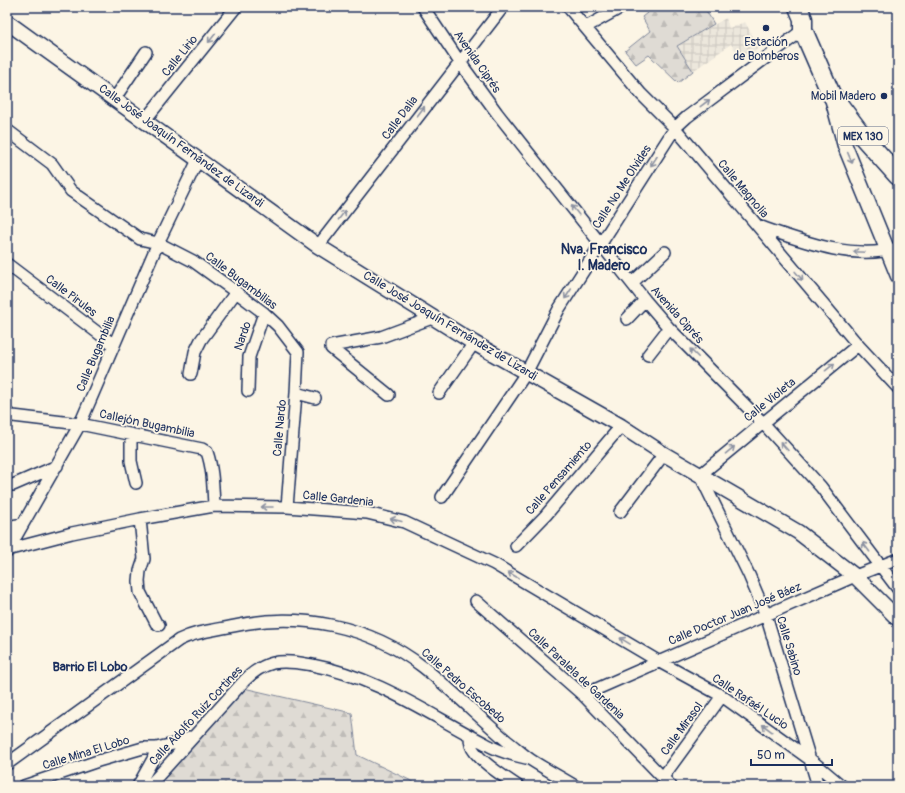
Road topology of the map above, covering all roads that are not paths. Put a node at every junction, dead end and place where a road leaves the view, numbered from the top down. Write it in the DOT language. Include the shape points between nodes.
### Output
graph roads {
  1 [pos="236,7"];
  2 [pos="423,7"];
  3 [pos="503,7"];
  4 [pos="568,7"];
  5 [pos="622,7"];
  6 [pos="786,7"];
  7 [pos="798,7"];
  8 [pos="7,22"];
  9 [pos="586,28"];
  10 [pos="803,30"];
  11 [pos="146,52"];
  12 [pos="459,62"];
  13 [pos="831,94"];
  14 [pos="114,98"];
  15 [pos="145,120"];
  16 [pos="675,128"];
  17 [pos="7,130"];
  18 [pos="198,160"];
  19 [pos="898,176"];
  20 [pos="757,226"];
  21 [pos="158,243"];
  22 [pos="601,244"];
  23 [pos="318,246"];
  24 [pos="893,250"];
  25 [pos="665,252"];
  26 [pos="9,270"];
  27 [pos="898,276"];
  28 [pos="632,283"];
  29 [pos="236,292"];
  30 [pos="645,300"];
  31 [pos="264,313"];
  32 [pos="432,318"];
  33 [pos="627,319"];
  34 [pos="669,328"];
  35 [pos="474,343"];
  36 [pos="114,345"];
  37 [pos="858,345"];
  38 [pos="298,352"];
  39 [pos="648,355"];
  40 [pos="526,373"];
  41 [pos="191,374"];
  42 [pos="898,388"];
  43 [pos="248,391"];
  44 [pos="296,393"];
  45 [pos="439,393"];
  46 [pos="389,396"];
  47 [pos="315,398"];
  48 [pos="7,414"];
  49 [pos="763,422"];
  50 [pos="80,424"];
  51 [pos="621,426"];
  52 [pos="131,434"];
  53 [pos="664,454"];
  54 [pos="57,466"];
  55 [pos="700,475"];
  56 [pos="136,483"];
  57 [pos="13,485"];
  58 [pos="442,497"];
  59 [pos="214,506"];
  60 [pos="287,507"];
  61 [pos="620,512"];
  62 [pos="140,519"];
  63 [pos="23,524"];
  64 [pos="7,527"];
  65 [pos="516,546"];
  66 [pos="7,551"];
  67 [pos="898,559"];
  68 [pos="881,566"];
  69 [pos="855,576"];
  70 [pos="898,589"];
  71 [pos="476,602"];
  72 [pos="766,615"];
  73 [pos="898,619"];
  74 [pos="159,626"];
  75 [pos="658,661"];
  76 [pos="583,695"];
  77 [pos="722,696"];
  78 [pos="194,734"];
  79 [pos="470,736"];
  80 [pos="156,748"];
  81 [pos="530,760"];
  82 [pos="811,760"];
  83 [pos="7,764"];
  84 [pos="663,777"];
  85 [pos="24,786"];
  86 [pos="138,786"];
  87 [pos="149,786"];
  88 [pos="518,786"];
  89 [pos="575,786"];
  90 [pos="671,786"];
  91 [pos="818,786"];
  92 [pos="842,786"];
  1 -- 15 [label="street, Calle Lirio, one-way"];
  2 -- 12 [label="street, Avenida Ciprés"];
  3 -- 12 [label="street, Calle Dalia"];
  4 -- 9 [label="street, Calle Magnolia"];
  5 -- 9 [label="street"];
  6 -- 10 [label="main road, MEX 130" via="794,23"];
  7 -- 10 [label="main road, MEX 130" via="803,19"];
  8 -- 14 [label="street, Calle José Joaquín Fernández de Lizardi"];
  9 -- 16 [label="street, Calle Magnolia" via="641,94"];
  10 -- 13 [label="main road, MEX 130"];
  16 -- 10 [label="street, Calle No Me Olvides, one-way"];
  11 -- 14 [label="street"];
  22 -- 12 [label="street, Avenida Ciprés, one-way"];
  23 -- 12 [label="street, Calle Dalia, one-way"];
  13 -- 19 [label="main road, MEX 130" via="864,138"];
  13 -- 24 [label="street, one-way" via="845,146"];
  14 -- 15 [label="street, Calle José Joaquín Fernández de Lizardi"];
  15 -- 18 [label="street, Calle José Joaquín Fernández de Lizardi"];
  16 -- 20 [label="street, Calle Magnolia"];
  16 -- 22 [label="street, Calle No Me Olvides, one-way"];
  17 -- 21 [label="street, Calle Bugambilias" via="52,164 71,191 140,239"];
  18 -- 21 [label="street, Calle Bugambilia"];
  18 -- 23 [label="street, Calle José Joaquín Fernández de Lizardi"];
  24 -- 20 [label="street, one-way" via="859,253 822,246"];
  20 -- 37 [label="street, Calle Magnolia, one-way"];
  21 -- 29 [label="street, Calle Bugambilias" via="192,261"];
  21 -- 36 [label="street, Calle Bugambilia"];
  22 -- 28 [label="street, Avenida Ciprés"];
  22 -- 40 [label="street, Calle No Me Olvides, one-way" via="559,309"];
  23 -- 32 [label="street, Calle José Joaquín Fernández de Lizardi"];
  24 -- 27 [label="street"];
  25 -- 28 [label="street"];
  26 -- 36 [label="street, Calle Pirules"];
  28 -- 30 [label="street, Avenida Ciprés"];
  29 -- 31 [label="street, Calle Bugambilias"];
  29 -- 41 [label="street" via="201,340 195,352"];
  30 -- 33 [label="street"];
  30 -- 34 [label="street, Avenida Ciprés"];
  31 -- 38 [label="street, Calle Bugambilias" via="278,326"];
  31 -- 43 [label="street, Nardo" via="249,357"];
  32 -- 35 [label="street, Calle José Joaquín Fernández de Lizardi"];
  32 -- 46 [label="street" via="381,337 331,346"];
  34 -- 39 [label="street"];
  49 -- 34 [label="street, Avenida Ciprés, one-way"];
  35 -- 40 [label="street, Calle José Joaquín Fernández de Lizardi"];
  35 -- 45 [label="street"];
  36 -- 50 [label="street, Calle Bugambilia"];
  37 -- 42 [label="street, Calle Magnolia"];
  49 -- 37 [label="street, Calle Violeta, one-way"];
  38 -- 44 [label="street, Calle Nardo"];
  40 -- 51 [label="street, Calle José Joaquín Fernández de Lizardi"];
  40 -- 58 [label="street, Calle No Me Olvides"];
  44 -- 47 [label="street"];
  44 -- 60 [label="street, Calle Nardo"];
  48 -- 50 [label="street, Callejón Bugambilia"];
  55 -- 49 [label="street, Calle Violeta, one-way"];
  68 -- 49 [label="street, Avenida Ciprés, one-way" via="821,487"];
  50 -- 52 [label="street, Callejón Bugambilia"];
  50 -- 54 [label="street, Calle Bugambilia"];
  51 -- 53 [label="street, Calle José Joaquín Fernández de Lizardi"];
  51 -- 65 [label="street, Calle Pensamiento" via="546,515"];
  52 -- 56 [label="street" via="131,461"];
  52 -- 59 [label="street, Callejón Bugambilia" via="207,452 213,480"];
  53 -- 55 [label="street, Calle José Joaquín Fernández de Lizardi"];
  53 -- 61 [label="street"];
  54 -- 57 [label="street"];
  54 -- 63 [label="street, Calle Bugambilia"];
  55 -- 69 [label="street, Calle José Joaquín Fernández de Lizardi" via="798,532"];
  55 -- 72 [label="street, Calle Sabino" via="749,574"];
  60 -- 59 [label="street, Calle Gardenia, one-way"];
  59 -- 62 [label="street, Calle Gardenia"];
  75 -- 60 [label="street, Calle Gardenia, one-way" via="494,564 410,525 367,513"];
  62 -- 66 [label="street, Calle Gardenia" via="72,533"];
  62 -- 74 [label="street" via="144,559 140,571 140,592"];
  63 -- 64 [label="street"];
  63 -- 66 [label="street, Calle Bugambilia"];
  67 -- 68 [label="street, Calle Doctor Juan José Báez"];
  68 -- 69 [label="street, Calle Doctor Juan José Báez"];
  68 -- 70 [label="street, Avenida Ciprés"];
  69 -- 72 [label="street, Calle Doctor Juan José Báez"];
  69 -- 73 [label="street, Calle José Joaquín Fernández de Lizardi"];
  71 -- 76 [label="street, Calle Paralela de Gardenia"];
  72 -- 75 [label="street, Calle Doctor Juan José Báez"];
  72 -- 82 [label="street, Calle Sabino"];
  75 -- 76 [label="street, Calle Doctor Juan José Báez"];
  75 -- 77 [label="street, Calle Rafaél Lucio"];
  76 -- 84 [label="street, Calle Paralela de Gardenia"];
  82 -- 77 [label="street, Calle Rafaél Lucio, one-way"];
  77 -- 84 [label="street, Calle Mirasol"];
  78 -- 79 [label="street, Calle Adolfo Ruiz Cortines" via="256,669 274,663 293,662 362,678 400,696"];
  78 -- 80 [label="street, Calle Mina El Lobo" via="178,743"];
  78 -- 87 [label="street, Calle Adolfo Ruiz Cortines"];
  79 -- 81 [label="street, Calle Adolfo Ruiz Cortines" via="487,745"];
  79 -- 88 [label="street" via="470,744 475,753"];
  80 -- 85 [label="street, Calle Mina El Lobo" via="143,748"];
  80 -- 86 [label="street"];
  81 -- 83 [label="street, Calle Pedro Escobedo" via="423,667 385,643 359,632 322,624 266,620 191,634 179,640"];
  81 -- 89 [label="street, Calle Pedro Escobedo"];
  82 -- 91 [label="street, Calle Sabino"];
  82 -- 92 [label="street, Calle Rafaél Lucio"];
  84 -- 90 [label="street, Calle Paralela de Gardenia"];
}
